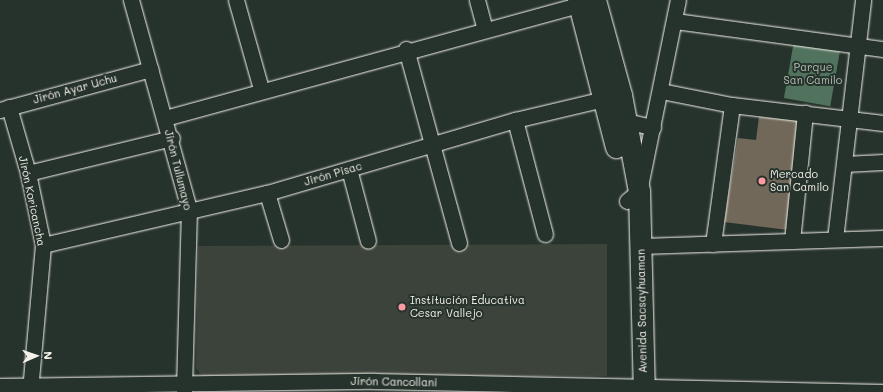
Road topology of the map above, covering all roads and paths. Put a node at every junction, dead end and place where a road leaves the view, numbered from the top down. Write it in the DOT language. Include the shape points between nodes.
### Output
graph roads {
  1 [pos="131,0"];
  2 [pos="236,0"];
  3 [pos="477,0"];
  4 [pos="678,0"];
  5 [pos="863,0"];
  6 [pos="588,1"];
  7 [pos="675,21"];
  8 [pos="485,28"];
  9 [pos="858,45"];
  10 [pos="406,49"];
  11 [pos="883,49"];
  12 [pos="151,69"];
  13 [pos="261,90"];
  14 [pos="661,91"];
  15 [pos="613,97"];
  16 [pos="732,105"];
  17 [pos="4,109"];
  18 [pos="805,114"];
  19 [pos="164,118"];
  20 [pos="618,119"];
  21 [pos="849,119"];
  22 [pos="515,120"];
  23 [pos="883,123"];
  24 [pos="653,127"];
  25 [pos="172,138"];
  26 [pos="432,144"];
  27 [pos="883,162"];
  28 [pos="844,164"];
  29 [pos="350,169"];
  30 [pos="28,173"];
  31 [pos="267,193"];
  32 [pos="633,196"];
  33 [pos="189,210"];
  34 [pos="544,234"];
  35 [pos="640,238"];
  36 [pos="883,238"];
  37 [pos="835,239"];
  38 [pos="281,240"];
  39 [pos="792,240"];
  40 [pos="368,241"];
  41 [pos="459,243"];
  42 [pos="713,244"];
  43 [pos="43,245"];
  44 [pos="0,386"];
  45 [pos="374,386"];
  46 [pos="184,387"];
  47 [pos="30,389"];
  48 [pos="644,389"];
  49 [pos="883,392"];
  1 -- 12 [label="street, Jirón Tullumayo"];
  2 -- 13 [label="street"];
  3 -- 8 [label="street"];
  4 -- 7 [label="street"];
  5 -- 9 [label="street"];
  6 -- 8 [label="street"];
  6 -- 15 [label="street"];
  7 -- 9 [label="street"];
  7 -- 14 [label="street"];
  8 -- 10 [label="street"];
  9 -- 11 [label="street"];
  9 -- 21 [label="street"];
  10 -- 13 [label="street"];
  10 -- 26 [label="street"];
  12 -- 17 [label="street, Jirón Ayar Uchu"];
  12 -- 19 [label="street, Jirón Tullumayo"];
  13 -- 19 [label="street"];
  14 -- 16 [label="street"];
  14 -- 24 [label="street"];
  15 -- 20 [label="street"];
  15 -- 22 [label="street, Jirón Pisac"];
  16 -- 18 [label="street"];
  16 -- 42 [label="street"];
  17 -- 30 [label="street, Jirón Koricancha"];
  18 -- 21 [label="street"];
  18 -- 39 [label="street"];
  19 -- 25 [label="street, Jirón Tullumayo"];
  20 -- 24 [label="street"];
  20 -- 32 [label="street"];
  21 -- 23 [label="street"];
  21 -- 28 [label="street"];
  22 -- 26 [label="street, Jirón Pisac"];
  22 -- 34 [label="street"];
  24 -- 32 [label="street"];
  25 -- 30 [label="street"];
  25 -- 33 [label="street, Jirón Tullumayo"];
  26 -- 29 [label="street, Jirón Pisac"];
  26 -- 41 [label="street"];
  27 -- 28 [label="street"];
  28 -- 37 [label="street"];
  29 -- 31 [label="street, Jirón Pisac"];
  29 -- 40 [label="street"];
  30 -- 43 [label="street, Jirón Koricancha"];
  31 -- 33 [label="street, Jirón Pisac"];
  31 -- 38 [label="street"];
  32 -- 35 [label="street"];
  33 -- 43 [label="street, Jirón Pisac"];
  33 -- 46 [label="street, Jirón Tullumayo"];
  35 -- 42 [label="street"];
  35 -- 48 [label="street, Avenida Sacsayhuaman"];
  36 -- 37 [label="street"];
  37 -- 39 [label="street"];
  39 -- 42 [label="street"];
  43 -- 47 [label="street, Jirón Koricancha"];
  44 -- 47 [label="street, Jirón Cancollani"];
  45 -- 46 [label="street, Jirón Cancollani"];
  45 -- 48 [label="street, Jirón Cancollani"];
  46 -- 47 [label="street, Jirón Cancollani"];
  48 -- 49 [label="street, Jirón Cancollani"];
}
